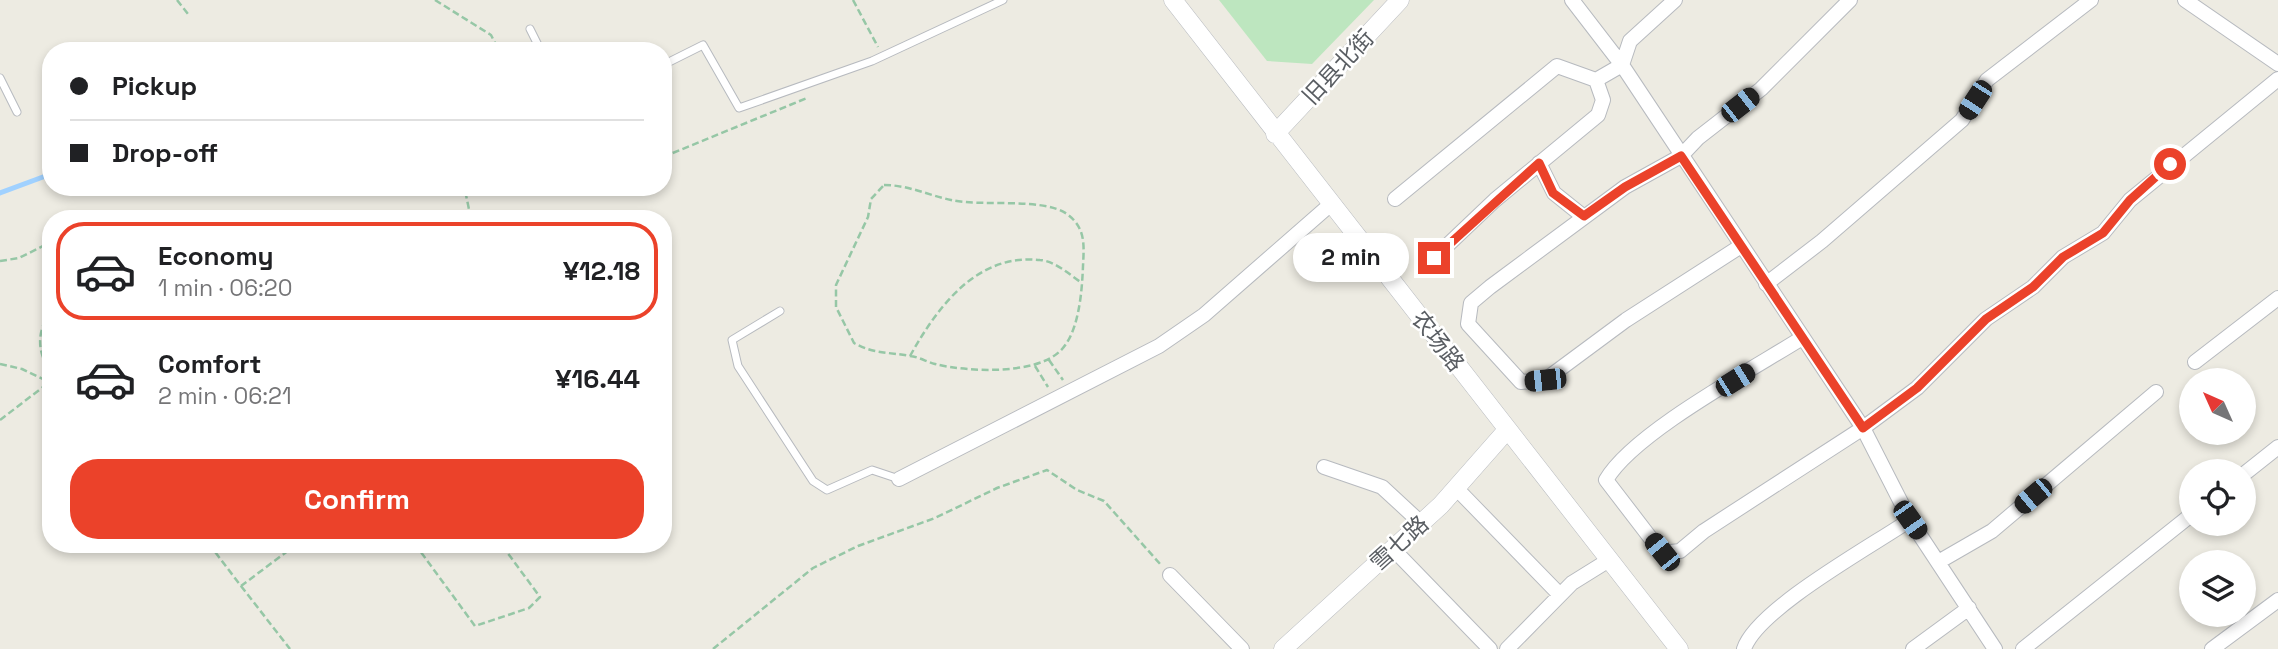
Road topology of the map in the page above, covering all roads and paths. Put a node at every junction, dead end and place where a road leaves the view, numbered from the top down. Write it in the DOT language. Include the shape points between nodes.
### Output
graph roads {
  1 [pos="177,0"];
  2 [pos="435,0"];
  3 [pos="853,0"];
  4 [pos="1003,0"];
  5 [pos="1173,0"];
  6 [pos="1400,0"];
  7 [pos="1572,0"];
  8 [pos="1675,0"];
  9 [pos="1850,0"];
  10 [pos="2091,0"];
  11 [pos="2185,0"];
  12 [pos="188,13"];
  13 [pos="530,29"];
  14 [pos="494,42"];
  15 [pos="536,42"];
  16 [pos="883,56"];
  17 [pos="672,61"];
  18 [pos="2278,64"];
  19 [pos="1622,65"];
  20 [pos="0,78"];
  21 [pos="2278,79"];
  22 [pos="1596,80"];
  23 [pos="809,97"];
  24 [pos="17,112"];
  25 [pos="1275,134"];
  26 [pos="672,153"];
  27 [pos="1681,156"];
  28 [pos="1539,163"];
  29 [pos="1395,199"];
  30 [pos="1331,204"];
  31 [pos="1584,216"];
  32 [pos="42,246"];
  33 [pos="1741,246"];
  34 [pos="1434,258"];
  35 [pos="0,261"];
  36 [pos="1082,283"];
  37 [pos="1766,284"];
  38 [pos="2278,298"];
  39 [pos="780,311"];
  40 [pos="42,325"];
  41 [pos="1802,338"];
  42 [pos="42,352"];
  43 [pos="910,356"];
  44 [pos="1049,359"];
  45 [pos="2195,362"];
  46 [pos="0,365"];
  47 [pos="1035,366"];
  48 [pos="42,378"];
  49 [pos="42,388"];
  50 [pos="1071,391"];
  51 [pos="2156,392"];
  52 [pos="1055,399"];
  53 [pos="0,420"];
  54 [pos="1863,428"];
  55 [pos="1507,430"];
  56 [pos="2278,447"];
  57 [pos="2256,464"];
  58 [pos="1324,467"];
  59 [pos="899,479"];
  60 [pos="1456,488"];
  61 [pos="1910,520"];
  62 [pos="1421,523"];
  63 [pos="2179,525"];
  64 [pos="1393,549"];
  65 [pos="216,553"];
  66 [pos="285,553"];
  67 [pos="422,553"];
  68 [pos="507,553"];
  69 [pos="1609,560"];
  70 [pos="1940,561"];
  71 [pos="1170,575"];
  72 [pos="241,586"];
  73 [pos="1560,595"];
  74 [pos="2278,600"];
  75 [pos="1969,608"];
  76 [pos="290,649"];
  77 [pos="713,649"];
  78 [pos="1242,649"];
  79 [pos="1283,649"];
  80 [pos="1490,649"];
  81 [pos="1507,649"];
  82 [pos="1679,649"];
  83 [pos="1744,649"];
  84 [pos="1913,649"];
  85 [pos="1995,649"];
  86 [pos="2022,649"];
  87 [pos="2212,649"];
  1 -- 12 [label="path"];
  2 -- 14 [label="path" via="491,35"];
  3 -- 16 [label="path"];
  4 -- 16 [label="lane"];
  5 -- 25 [label="street, 农场路"];
  6 -- 25 [label="street, 旧县北街"];
  7 -- 19 [label="street"];
  8 -- 19 [label="street" via="1630,41"];
  9 -- 27 [label="street" via="1761,89"];
  10 -- 37 [label="street" via="1987,80 1962,120"];
  11 -- 18 [label="street"];
  13 -- 15 [label="lane"];
  16 -- 17 [label="lane" via="739,108 704,45"];
  19 -- 22 [label="street"];
  19 -- 27 [label="street"];
  20 -- 24 [label="lane"];
  21 -- 54 [label="street" via="2150,182 2103,233 2063,257 2033,287 1986,319 1917,388"];
  22 -- 28 [label="street" via="1603,100 1598,115"];
  22 -- 29 [label="street" via="1557,66"];
  23 -- 26 [label="path"];
  25 -- 30 [label="street, 农场路"];
  27 -- 31 [label="street"];
  27 -- 33 [label="street"];
  28 -- 31 [label="street" via="1553,193"];
  28 -- 34 [label="street"];
  30 -- 50 [label="street" via="1204,315 1159,346"];
  30 -- 55 [label="street, 农场路"];
  31 -- 33 [label="street" via="1471,303 1468,324 1521,382 1545,380 1626,320"];
  32 -- 35 [label="path"];
  33 -- 37 [label="street"];
  36 -- 43 [label="path" via="1042,260 992,268 962,284 941,305"];
  36 -- 43 [label="path" via="1085,239 1078,224 1054,207 952,201 902,185 884,185 871,198 868,217 836,285 836,307 854,343 890,356"];
  36 -- 44 [label="path" via="1071,336"];
  37 -- 41 [label="street"];
  38 -- 45 [label="street"];
  39 -- 59 [label="lane" via="732,340 738,366 813,481 827,490 872,470"];
  40 -- 42 [label="path" via="38,343"];
  41 -- 54 [label="street"];
  41 -- 54 [label="street" via="1667,423 1615,466 1606,480 1662,552 1680,551"];
  43 -- 47 [label="path" via="949,366"];
  44 -- 47 [label="path"];
  44 -- 50 [label="path"];
  46 -- 48 [label="path"];
  47 -- 52 [label="path"];
  49 -- 53 [label="path"];
  50 -- 52 [label="street"];
  51 -- 70 [label="street" via="1992,531"];
  52 -- 59 [label="street"];
  54 -- 61 [label="street"];
  55 -- 60 [label="street, 雪七路"];
  55 -- 69 [label="street, 农场路"];
  56 -- 57 [label="street"];
  58 -- 62 [label="street" via="1382,487"];
  60 -- 62 [label="street, 雪七路"];
  60 -- 73 [label="street"];
  61 -- 70 [label="street"];
  61 -- 83 [label="street" via="1772,612"];
  62 -- 64 [label="street, 雪七路"];
  63 -- 86 [label="street"];
  64 -- 79 [label="street, 雪七路"];
  64 -- 80 [label="street"];
  65 -- 72 [label="path"];
  66 -- 72 [label="path"];
  67 -- 68 [label="path" via="475,626 529,608 540,597"];
  69 -- 73 [label="street"];
  69 -- 82 [label="street, 农场路"];
  70 -- 75 [label="street"];
  71 -- 77 [label="path" via="1104,501 1047,470 813,568"];
  71 -- 78 [label="street"];
  72 -- 76 [label="path"];
  73 -- 81 [label="street"];
  74 -- 87 [label="street"];
  75 -- 84 [label="street"];
  75 -- 85 [label="street"];
}
